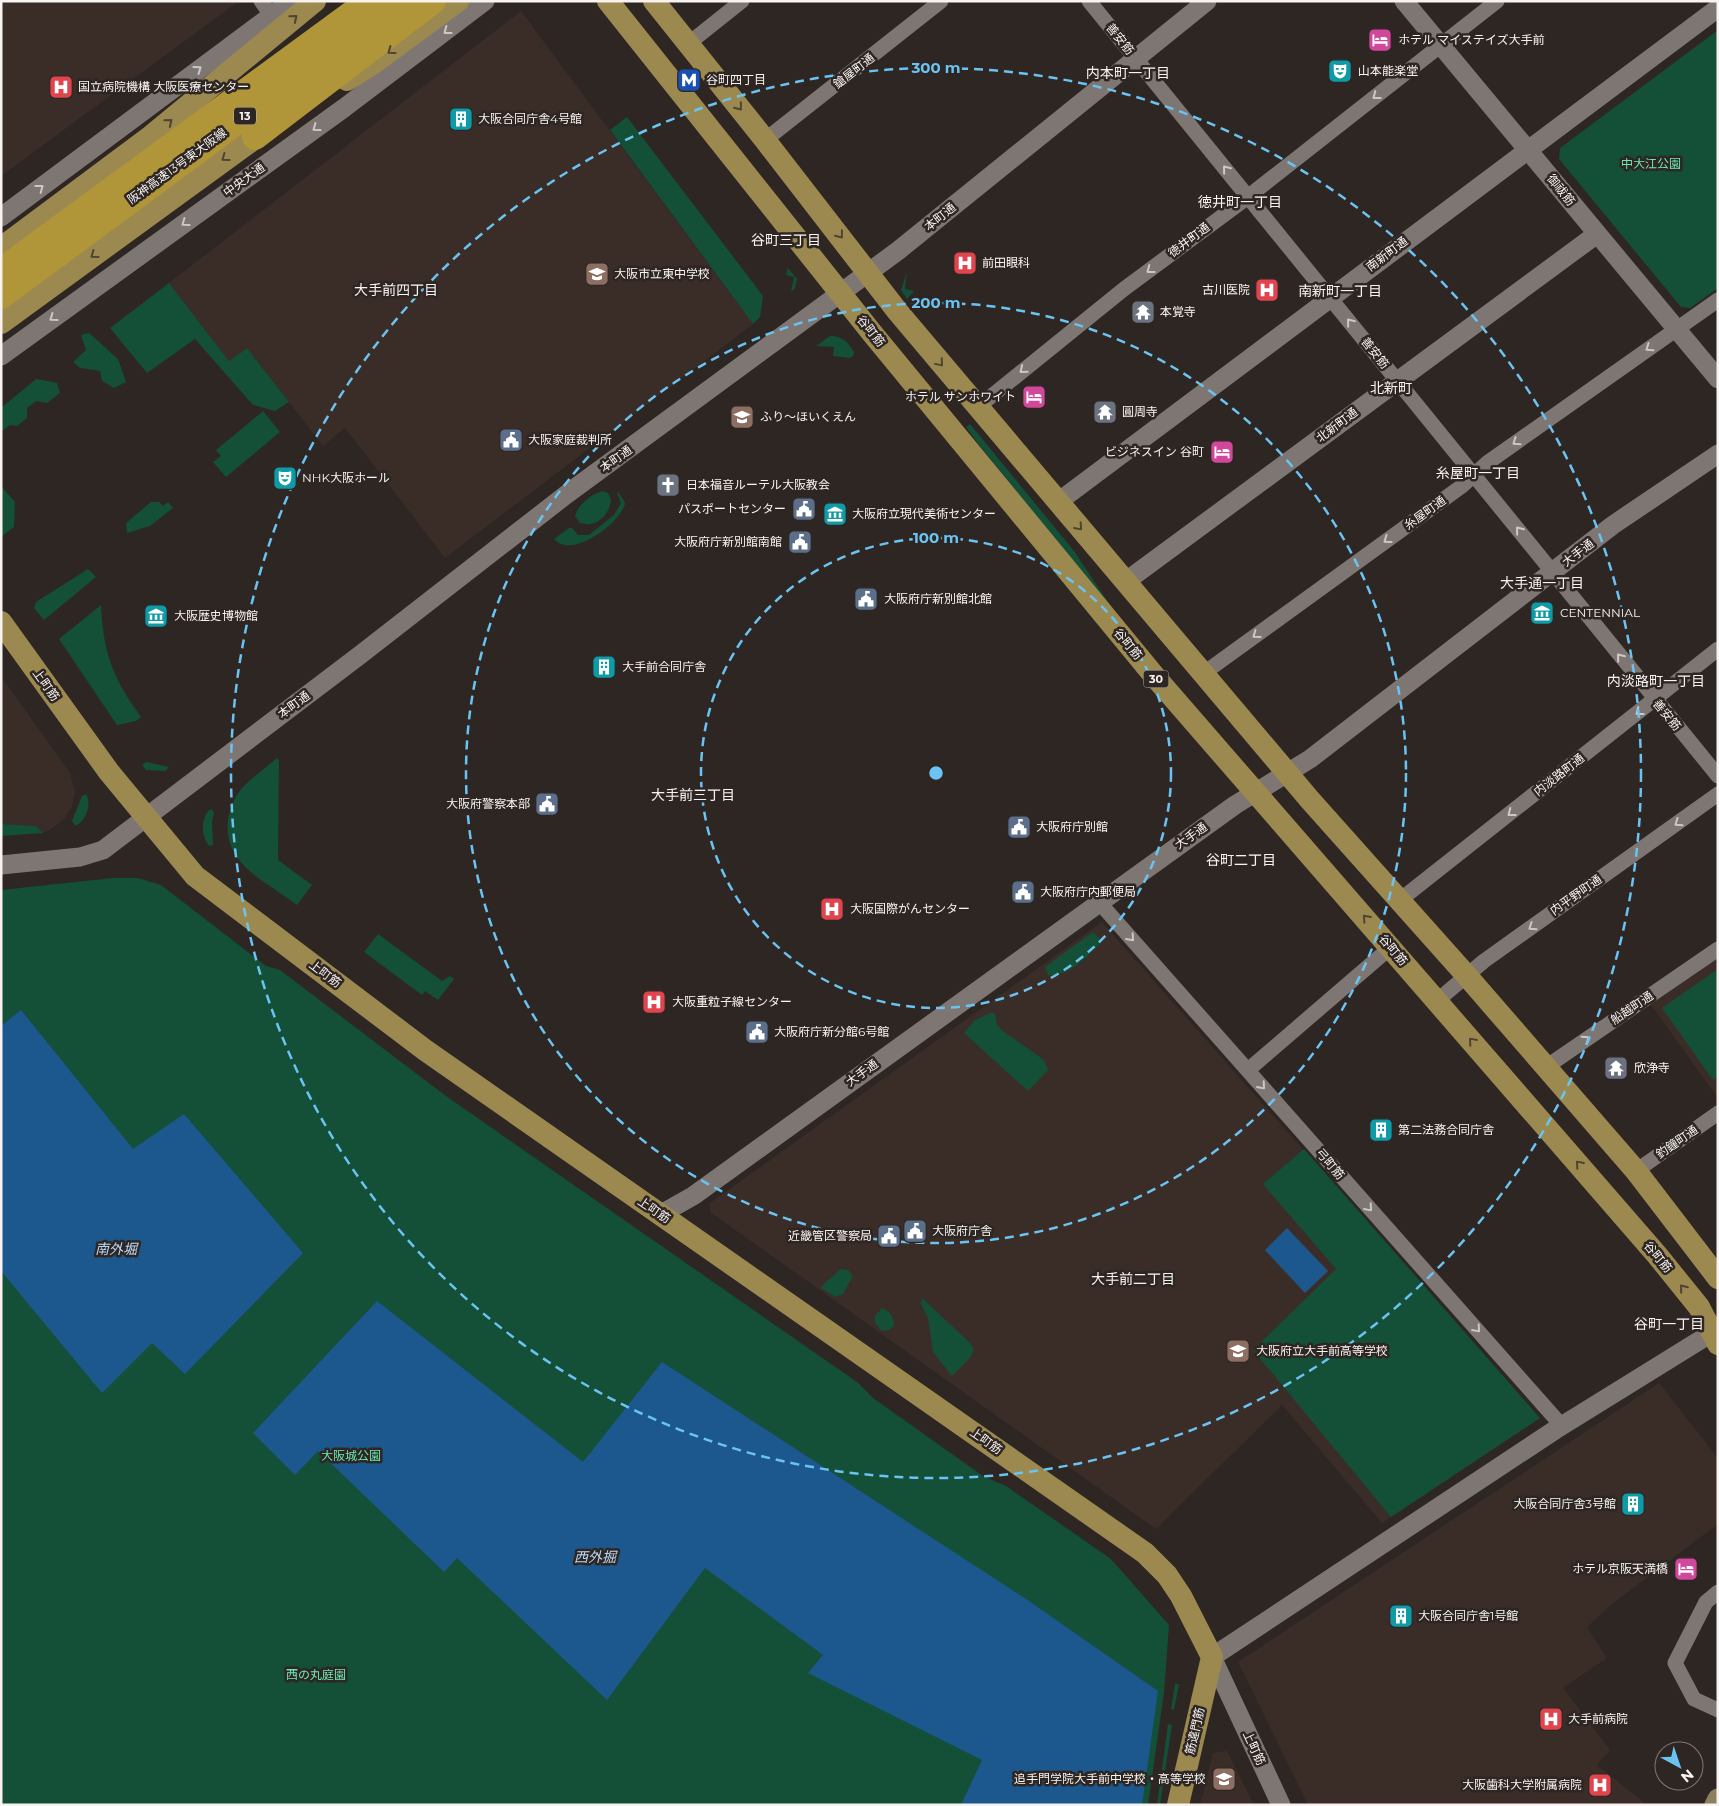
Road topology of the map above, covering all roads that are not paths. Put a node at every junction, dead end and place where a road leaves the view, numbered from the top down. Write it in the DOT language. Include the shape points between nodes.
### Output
graph roads {
  1 [pos="290,1"];
  2 [pos="315,1"];
  3 [pos="345,1"];
  4 [pos="369,1"];
  5 [pos="401,1"];
  6 [pos="433,1"];
  7 [pos="458,1"];
  8 [pos="486,1"];
  9 [pos="608,1"];
  10 [pos="654,1"];
  11 [pos="742,1"];
  12 [pos="941,1"];
  13 [pos="1089,1"];
  14 [pos="1207,1"];
  15 [pos="1404,1"];
  16 [pos="1497,1"];
  17 [pos="266,8"];
  18 [pos="1718,8"];
  19 [pos="688,44"];
  20 [pos="1441,45"];
  21 [pos="1136,59"];
  22 [pos="255,136"];
  23 [pos="765,140"];
  24 [pos="1528,150"];
  25 [pos="1248,196"];
  26 [pos="1,217"];
  27 [pos="1597,234"];
  28 [pos="4,258"];
  29 [pos="868,272"];
  30 [pos="840,292"];
  31 [pos="1,296"];
  32 [pos="1330,297"];
  33 [pos="1718,300"];
  34 [pos="2,322"];
  35 [pos="1676,329"];
  36 [pos="1,356"];
  37 [pos="1718,379"];
  38 [pos="1397,380"];
  39 [pos="978,407"];
  40 [pos="1718,454"];
  41 [pos="1474,475"];
  42 [pos="1058,502"];
  43 [pos="1552,572"];
  44 [pos="1125,582"];
  45 [pos="1,622"];
  46 [pos="1718,649"];
  47 [pos="1204,673"];
  48 [pos="1655,700"];
  49 [pos="1287,773"];
  50 [pos="1718,776"];
  51 [pos="1254,793"];
  52 [pos="1718,794"];
  53 [pos="145,818"];
  54 [pos="1,865"];
  55 [pos="1400,900"];
  56 [pos="1098,901"];
  57 [pos="1391,947"];
  58 [pos="1718,949"];
  59 [pos="1467,976"];
  60 [pos="1438,1000"];
  61 [pos="1546,1067"];
  62 [pos="1248,1070"];
  63 [pos="1718,1113"];
  64 [pos="1636,1171"];
  65 [pos="661,1214"];
  66 [pos="1718,1278"];
  67 [pos="1716,1334"];
  68 [pos="1562,1426"];
  69 [pos="1718,1592"];
  70 [pos="1212,1657"];
  71 [pos="1718,1710"];
  72 [pos="1718,1799"];
  73 [pos="1178,1805"];
  74 [pos="1282,1805"];
  75 [pos="1716,1805"];
  1 -- 17 [label="street"];
  28 -- 2 [label="main road, one-way"];
  3 -- 28 [label="highway" via="198,119"];
  4 -- 28 [label="highway, 阪神高速13号東大阪線 / 13"];
  5 -- 31 [label="highway, 阪神高速13号東大阪線 / 13"];
  6 -- 22 [label="highway"];
  7 -- 22 [label="main road, one-way" via="374,63"];
  8 -- 36 [label="street, 中央大通, one-way"];
  9 -- 30 [label="main road, 谷町筋 / 30"];
  10 -- 19 [label="main road"];
  11 -- 19 [label="street"];
  12 -- 23 [label="street, 鎗屋町通"];
  13 -- 21 [label="street, 善安筋"];
  14 -- 21 [label="street, 本町通"];
  15 -- 20 [label="street, 御祓筋"];
  16 -- 20 [label="street, 徳井町通"];
  26 -- 17 [label="street, one-way"];
  18 -- 24 [label="street, 南新町通"];
  19 -- 23 [label="main road, one-way"];
  20 -- 24 [label="street, 御祓筋"];
  20 -- 25 [label="street, 徳井町通, one-way"];
  25 -- 21 [label="street, 善安筋, one-way"];
  21 -- 29 [label="street, 本町通"];
  22 -- 34 [label="main road, one-way"];
  23 -- 29 [label="main road, one-way"];
  24 -- 27 [label="street, 御祓筋"];
  24 -- 32 [label="street, 南新町通"];
  25 -- 32 [label="street, 善安筋"];
  25 -- 39 [label="street, 徳井町通, one-way" via="1124,289"];
  27 -- 35 [label="street, 御祓筋"];
  27 -- 38 [label="street, 北新町通"];
  29 -- 30 [label="street, 本町通"];
  29 -- 39 [label="main road, one-way"];
  30 -- 51 [label="main road, 谷町筋 / 30" via="1137,656"];
  30 -- 53 [label="street, 本町通" via="568,494"];
  38 -- 32 [label="street, 善安筋, one-way"];
  32 -- 42 [label="street, 南新町通"];
  33 -- 35 [label="street, 糸屋町通"];
  35 -- 37 [label="street, 御祓筋"];
  35 -- 41 [label="street, 糸屋町通, one-way"];
  38 -- 41 [label="street, 善安筋"];
  38 -- 44 [label="street, 北新町通"];
  39 -- 42 [label="main road"];
  40 -- 43 [label="street, 大手通"];
  43 -- 41 [label="street, 善安筋, one-way"];
  41 -- 47 [label="street, 糸屋町通, one-way"];
  42 -- 44 [label="main road, one-way"];
  48 -- 43 [label="street, 善安筋, one-way"];
  43 -- 49 [label="street, 大手通" via="1310,759"];
  44 -- 47 [label="main road"];
  45 -- 53 [label="main road, 上町筋"];
  46 -- 48 [label="street, 内淡路町通"];
  47 -- 49 [label="main road"];
  48 -- 50 [label="street, 善安筋"];
  48 -- 55 [label="street, 内淡路町通, one-way"];
  49 -- 51 [label="street, 大手通"];
  49 -- 55 [label="main road"];
  51 -- 56 [label="street, 大手通"];
  57 -- 51 [label="main road, 谷町筋 / 30, one-way"];
  52 -- 59 [label="street, 内平野町通, one-way"];
  53 -- 54 [label="street, 本町通" via="103,850 80,857"];
  53 -- 65 [label="main road, 上町筋" via="195,876 425,1050"];
  55 -- 59 [label="main road"];
  56 -- 62 [label="street, 弓町筋, one-way"];
  56 -- 65 [label="street, 大手通" via="693,1196"];
  57 -- 60 [label="main road, 谷町筋 / 30"];
  57 -- 62 [label="street"];
  61 -- 58 [label="street, 船越町通, one-way"];
  59 -- 60 [label="street, 内平野町通"];
  59 -- 61 [label="main road"];
  67 -- 60 [label="main road, 谷町筋 / 30, one-way" via="1657,1255"];
  61 -- 64 [label="main road"];
  62 -- 68 [label="street, 弓町筋, one-way"];
  63 -- 64 [label="street, 釣鐘町通"];
  64 -- 66 [label="main road"];
  65 -- 70 [label="main road, 上町筋" via="1145,1553 1181,1596"];
  67 -- 68 [label="street"];
  68 -- 70 [label="street"];
  69 -- 71 [label="street" via="1706,1602 1675,1663 1694,1699"];
  70 -- 73 [label="main road, 筋違門筋"];
  70 -- 74 [label="street, 上町筋"];
  72 -- 75 [label="main road"];
}
